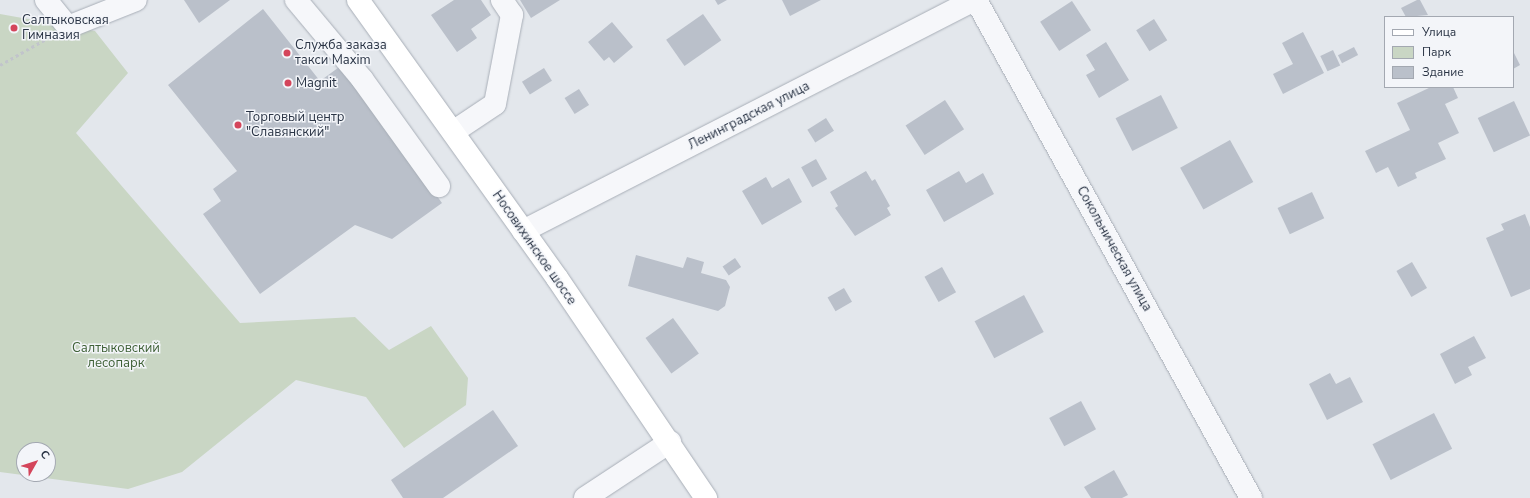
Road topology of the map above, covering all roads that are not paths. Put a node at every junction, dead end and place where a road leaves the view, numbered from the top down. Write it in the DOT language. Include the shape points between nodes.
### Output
graph roads {
  1 [pos="46,0"];
  2 [pos="136,0"];
  3 [pos="296,0"];
  4 [pos="358,0"];
  5 [pos="502,0"];
  6 [pos="975,0"];
  7 [pos="453,132"];
  8 [pos="439,186"];
  9 [pos="523,232"];
  10 [pos="670,442"];
  11 [pos="585,498"];
  12 [pos="706,498"];
  13 [pos="1251,498"];
  1 -- 2 [label="street" via="68,26"];
  3 -- 8 [label="street" via="362,79"];
  4 -- 7 [label="main road, Носовихинское шоссе"];
  5 -- 7 [label="street" via="512,16 495,104"];
  6 -- 9 [label="street, Ленинградская улица"];
  6 -- 13 [label="street, Сокольническая улица"];
  7 -- 9 [label="main road, Носовихинское шоссе"];
  9 -- 10 [label="main road, Носовихинское шоссе"];
  10 -- 11 [label="street"];
  10 -- 12 [label="main road, Носовихинское шоссе"];
}
